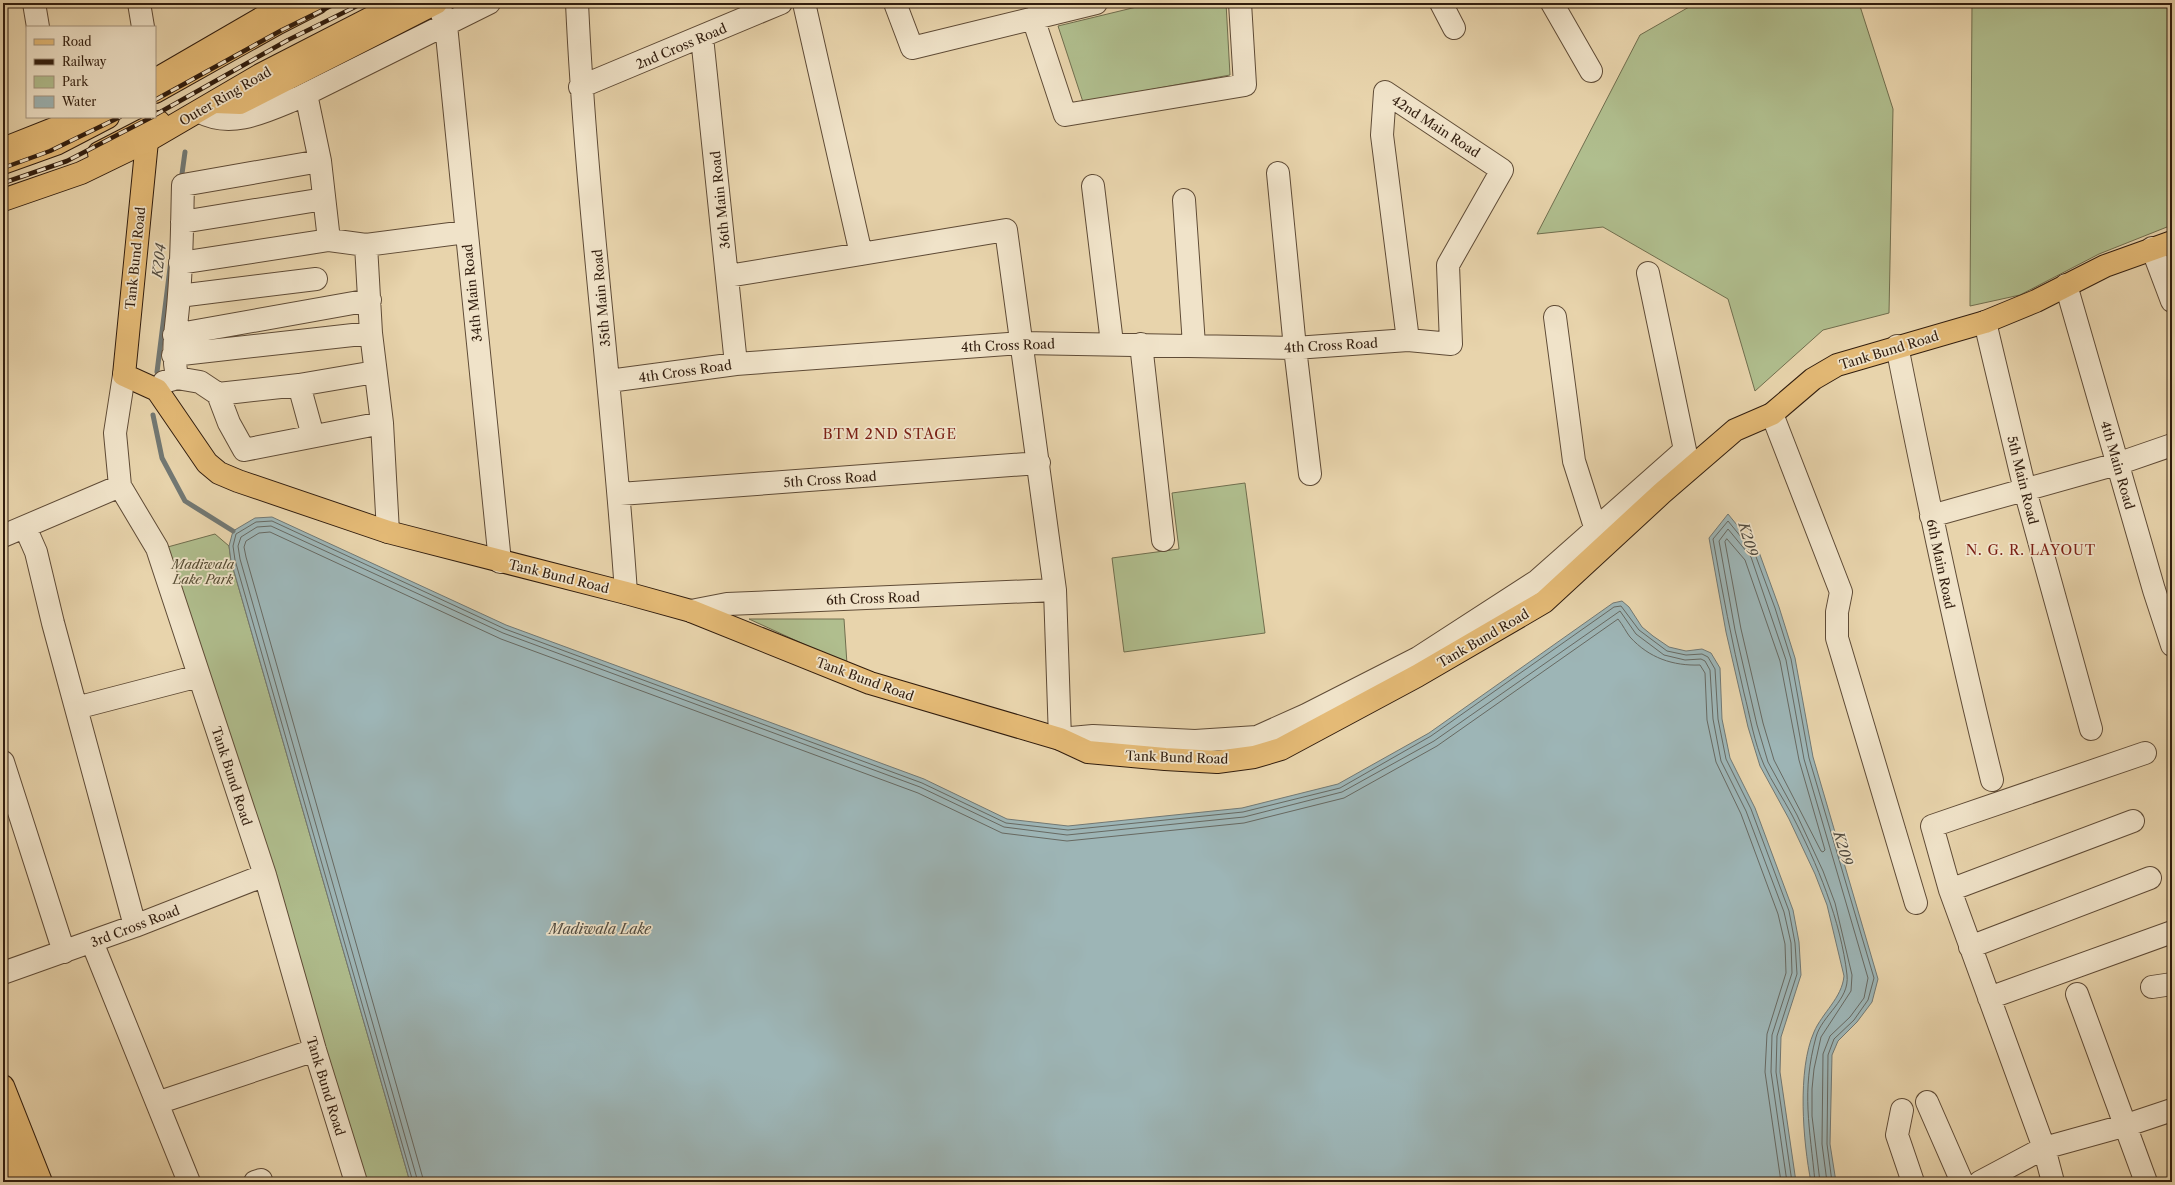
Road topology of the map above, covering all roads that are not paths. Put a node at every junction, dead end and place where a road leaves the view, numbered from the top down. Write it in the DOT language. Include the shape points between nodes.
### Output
graph roads {
  1 [pos="34,3"];
  2 [pos="139,3"];
  3 [pos="293,3"];
  4 [pos="317,3"];
  5 [pos="382,3"];
  6 [pos="489,3"];
  7 [pos="577,3"];
  8 [pos="781,3"];
  9 [pos="804,3"];
  10 [pos="895,3"];
  11 [pos="1096,3"];
  12 [pos="1240,3"];
  13 [pos="1441,3"];
  14 [pos="1552,3"];
  15 [pos="423,5"];
  16 [pos="1033,18"];
  17 [pos="446,25"];
  18 [pos="38,26"];
  19 [pos="143,26"];
  20 [pos="1454,28"];
  21 [pos="702,37"];
  22 [pos="1591,71"];
  23 [pos="156,79"];
  24 [pos="580,87"];
  25 [pos="156,91"];
  26 [pos="306,94"];
  27 [pos="208,107"];
  28 [pos="76,118"];
  29 [pos="106,118"];
  30 [pos="55,123"];
  31 [pos="147,141"];
  32 [pos="3,149"];
  33 [pos="320,162"];
  34 [pos="3,163"];
  35 [pos="1278,173"];
  36 [pos="1093,186"];
  37 [pos="3,191"];
  38 [pos="324,199"];
  39 [pos="3,200"];
  40 [pos="1184,200"];
  41 [pos="182,222"];
  42 [pos="466,232"];
  43 [pos="329,240"];
  44 [pos="366,245"];
  45 [pos="2162,245"];
  46 [pos="861,254"];
  47 [pos="180,263"];
  48 [pos="1648,274"];
  49 [pos="728,276"];
  50 [pos="316,279"];
  51 [pos="2066,285"];
  52 [pos="179,296"];
  53 [pos="370,300"];
  54 [pos="2172,301"];
  55 [pos="1555,317"];
  56 [pos="1985,322"];
  57 [pos="371,333"];
  58 [pos="1408,340"];
  59 [pos="1022,343"];
  60 [pos="1112,344"];
  61 [pos="1140,344"];
  62 [pos="173,345"];
  63 [pos="1194,345"];
  64 [pos="1897,346"];
  65 [pos="1295,348"];
  66 [pos="736,364"];
  67 [pos="374,372"];
  68 [pos="124,375"];
  69 [pos="177,378"];
  70 [pos="608,381"];
  71 [pos="299,385"];
  72 [pos="157,390"];
  73 [pos="218,394"];
  74 [pos="1772,414"];
  75 [pos="382,423"];
  76 [pos="313,436"];
  77 [pos="2172,445"];
  78 [pos="1039,463"];
  79 [pos="2117,464"];
  80 [pos="1310,474"];
  81 [pos="120,486"];
  82 [pos="2025,490"];
  83 [pos="620,494"];
  84 [pos="1931,516"];
  85 [pos="25,527"];
  86 [pos="1596,530"];
  87 [pos="388,532"];
  88 [pos="3,536"];
  89 [pos="1163,540"];
  90 [pos="500,562"];
  91 [pos="1055,590"];
  92 [pos="626,593"];
  93 [pos="691,611"];
  94 [pos="2172,645"];
  95 [pos="200,676"];
  96 [pos="76,708"];
  97 [pos="2091,729"];
  98 [pos="1060,739"];
  99 [pos="2145,753"];
  100 [pos="3,762"];
  101 [pos="1992,780"];
  102 [pos="2133,821"];
  103 [pos="265,875"];
  104 [pos="2150,878"];
  105 [pos="1950,890"];
  106 [pos="1916,903"];
  107 [pos="135,926"];
  108 [pos="2172,932"];
  109 [pos="92,942"];
  110 [pos="1970,947"];
  111 [pos="64,952"];
  112 [pos="3,973"];
  113 [pos="2077,994"];
  114 [pos="1989,998"];
  115 [pos="314,1050"];
  116 [pos="3,1086"];
  117 [pos="157,1102"];
  118 [pos="1927,1102"];
  119 [pos="1902,1110"];
  120 [pos="2172,1110"];
  121 [pos="2127,1125"];
  122 [pos="3,1135"];
  123 [pos="2044,1148"];
  124 [pos="22,1182"];
  125 [pos="41,1182"];
  126 [pos="189,1182"];
  127 [pos="356,1182"];
  128 [pos="1913,1182"];
  129 [pos="1962,1182"];
  130 [pos="1980,1182"];
  131 [pos="2053,1182"];
  132 [pos="2146,1182"];
  1 -- 18 [label="street"];
  2 -- 19 [label="street"];
  3 -- 23 [label="main road" via="267,15"];
  4 -- 25 [label="main road"];
  5 -- 37 [label="main road" via="294,46 174,115 68,168"];
  6 -- 17 [label="street"];
  7 -- 24 [label="street, 35th Main Road"];
  8 -- 21 [label="street, 2nd Cross Road"];
  9 -- 46 [label="street"];
  10 -- 16 [label="street" via="912,48"];
  11 -- 16 [label="street"];
  12 -- 16 [label="street" via="1245,85 1065,115"];
  13 -- 20 [label="street"];
  14 -- 22 [label="street"];
  15 -- 17 [label="street, 34th Main Road"];
  15 -- 27 [label="main road, Outer Ring Road" via="260,74"];
  17 -- 26 [label="street"];
  17 -- 42 [label="street, 34th Main Road"];
  21 -- 24 [label="street, 2nd Cross Road"];
  21 -- 49 [label="street, 36th Main Road"];
  24 -- 70 [label="street, 35th Main Road"];
  26 -- 27 [label="street" via="265,112 235,120 212,118"];
  26 -- 33 [label="street"];
  27 -- 31 [label="main road, Outer Ring Road"];
  28 -- 30 [label="main road"];
  29 -- 34 [label="main road" via="56,144"];
  30 -- 32 [label="main road"];
  31 -- 39 [label="main road, Outer Ring Road" via="81,173"];
  31 -- 68 [label="main road, Tank Bund Road"];
  33 -- 38 [label="street"];
  33 -- 41 [label="street" via="183,185"];
  35 -- 65 [label="street"];
  36 -- 60 [label="street"];
  38 -- 41 [label="street"];
  38 -- 43 [label="street"];
  40 -- 63 [label="street"];
  41 -- 47 [label="street"];
  42 -- 44 [label="street"];
  42 -- 90 [label="street, 34th Main Road"];
  43 -- 44 [label="street"];
  43 -- 47 [label="street"];
  44 -- 53 [label="street"];
  45 -- 51 [label="main road, Tank Bund Road" via="2105,266"];
  45 -- 54 [label="street"];
  46 -- 49 [label="street"];
  46 -- 59 [label="street" via="1006,230"];
  47 -- 52 [label="street"];
  48 -- 86 [label="street" via="1685,450"];
  49 -- 66 [label="street, 36th Main Road"];
  50 -- 52 [label="street"];
  51 -- 56 [label="main road, Tank Bund Road" via="2036,301"];
  51 -- 79 [label="street, 4th Main Road"];
  52 -- 62 [label="street"];
  53 -- 57 [label="street"];
  53 -- 62 [label="street"];
  55 -- 86 [label="street" via="1574,460"];
  56 -- 64 [label="main road, Tank Bund Road"];
  56 -- 82 [label="street, 5th Main Road"];
  57 -- 62 [label="street"];
  57 -- 67 [label="street"];
  58 -- 58 [label="street, 42nd Main Road" via="1451,344 1448,265 1502,170 1384,92 1382,135"];
  58 -- 65 [label="street, 4th Cross Road"];
  59 -- 60 [label="street, 4th Cross Road"];
  59 -- 66 [label="street, 4th Cross Road"];
  59 -- 78 [label="street"];
  60 -- 61 [label="street, 4th Cross Road"];
  61 -- 63 [label="street, 4th Cross Road"];
  61 -- 89 [label="street"];
  62 -- 69 [label="street"];
  63 -- 65 [label="street, 4th Cross Road"];
  64 -- 74 [label="main road, Tank Bund Road" via="1837,365 1813,379"];
  64 -- 84 [label="street, 6th Main Road"];
  65 -- 80 [label="street"];
  66 -- 70 [label="street, 4th Cross Road"];
  67 -- 71 [label="street"];
  67 -- 75 [label="street"];
  68 -- 72 [label="main road"];
  68 -- 81 [label="street, Tank Bund Road" via="115,433"];
  69 -- 72 [label="street" via="165,381"];
  69 -- 73 [label="street" via="200,382"];
  70 -- 83 [label="street, 35th Main Road"];
  71 -- 73 [label="street"];
  71 -- 76 [label="street"];
  72 -- 87 [label="main road, Tank Bund Road" via="207,463 219,473 238,482"];
  73 -- 76 [label="street" via="229,423 244,450"];
  74 -- 98 [label="main road, Tank Bund Road" via="1735,430 1662,493 1544,602 1417,676 1281,749 1254,757 1217,762 1088,752"];
  74 -- 106 [label="street" via="1841,592 1837,612 1837,638"];
  75 -- 76 [label="street"];
  75 -- 87 [label="street"];
  77 -- 79 [label="street"];
  78 -- 83 [label="street, 5th Cross Road"];
  78 -- 91 [label="street"];
  79 -- 82 [label="street"];
  79 -- 94 [label="street, 4th Main Road"];
  81 -- 85 [label="street"];
  81 -- 95 [label="street, Tank Bund Road" via="157,548"];
  82 -- 84 [label="street"];
  82 -- 97 [label="street, 5th Main Road"];
  83 -- 92 [label="street, 35th Main Road"];
  84 -- 101 [label="street, 6th Main Road"];
  85 -- 88 [label="street"];
  85 -- 96 [label="street" via="36,552"];
  86 -- 98 [label="street" via="1537,581 1418,658 1257,737 1194,741 1093,736"];
  87 -- 90 [label="main road, Tank Bund Road"];
  90 -- 92 [label="main road, Tank Bund Road"];
  91 -- 93 [label="street, 6th Cross Road" via="727,604"];
  91 -- 98 [label="street"];
  92 -- 93 [label="main road, Tank Bund Road"];
  93 -- 98 [label="main road, Tank Bund Road" via="870,683"];
  95 -- 96 [label="street"];
  95 -- 103 [label="street, Tank Bund Road"];
  96 -- 107 [label="street"];
  99 -- 105 [label="street" via="1932,826"];
  100 -- 111 [label="street"];
  102 -- 105 [label="street"];
  103 -- 107 [label="street, 3rd Cross Road"];
  103 -- 115 [label="street, Tank Bund Road"];
  104 -- 110 [label="street"];
  105 -- 110 [label="street"];
  107 -- 109 [label="street, 3rd Cross Road"];
  108 -- 114 [label="street"];
  109 -- 111 [label="street, 3rd Cross Road"];
  109 -- 117 [label="street"];
  110 -- 114 [label="street"];
  111 -- 112 [label="street, 3rd Cross Road"];
  113 -- 121 [label="street"];
  114 -- 123 [label="street"];
  115 -- 117 [label="street"];
  115 -- 127 [label="street, Tank Bund Road"];
  116 -- 125 [label="main road"];
  117 -- 126 [label="street"];
  118 -- 129 [label="street"];
  119 -- 128 [label="street" via="1897,1135"];
  120 -- 121 [label="street"];
  121 -- 123 [label="street"];
  121 -- 132 [label="street"];
  122 -- 124 [label="main road"];
  123 -- 130 [label="street"];
  123 -- 131 [label="street"];
}
